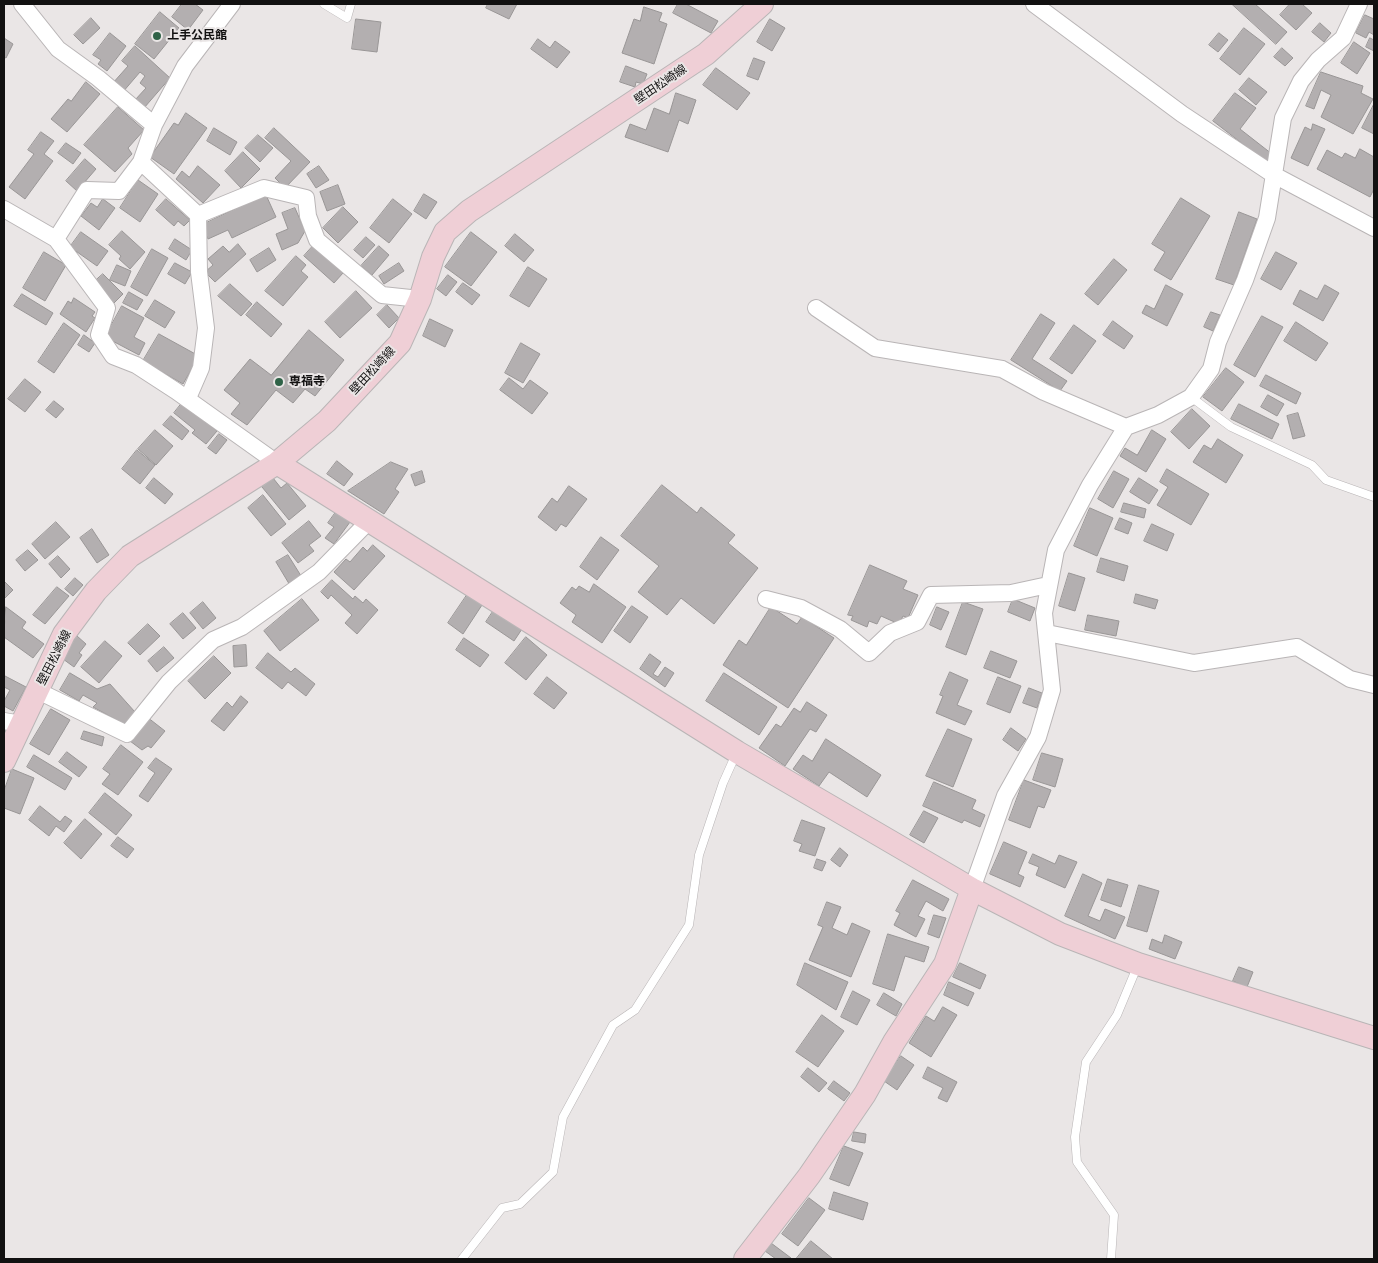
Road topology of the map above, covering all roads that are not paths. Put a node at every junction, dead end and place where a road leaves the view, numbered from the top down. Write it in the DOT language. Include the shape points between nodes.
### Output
graph roads {
  1 [pos="22,4"];
  2 [pos="232,4"];
  3 [pos="324,4"];
  4 [pos="351,4"];
  5 [pos="762,4"];
  6 [pos="1034,4"];
  7 [pos="1360,4"];
  8 [pos="154,125"];
  9 [pos="141,162"];
  10 [pos="1274,175"];
  11 [pos="4,209"];
  12 [pos="198,215"];
  13 [pos="1374,228"];
  14 [pos="56,239"];
  15 [pos="420,299"];
  16 [pos="816,308"];
  17 [pos="1191,397"];
  18 [pos="188,398"];
  19 [pos="1126,427"];
  20 [pos="277,463"];
  21 [pos="1374,497"];
  22 [pos="370,520"];
  23 [pos="1048,585"];
  24 [pos="766,599"];
  25 [pos="1047,633"];
  26 [pos="1374,686"];
  27 [pos="38,691"];
  28 [pos="12,723"];
  29 [pos="737,752"];
  30 [pos="4,761"];
  31 [pos="972,889"];
  32 [pos="1138,964"];
  33 [pos="1374,1038"];
  34 [pos="462,1259"];
  35 [pos="745,1259"];
  36 [pos="1111,1259"];
  1 -- 8 [label="street" via="58,49"];
  2 -- 8 [label="street" via="185,66"];
  3 -- 4 [label="lane" via="347,18"];
  5 -- 15 [label="street, 壁田松崎線" via="706,54 463,216 445,232 433,257"];
  6 -- 10 [label="street" via="1182,114"];
  7 -- 10 [label="street" via="1343,38 1318,60 1301,81 1283,118"];
  8 -- 9 [label="street"];
  9 -- 12 [label="street"];
  9 -- 14 [label="street" via="119,191 87,190"];
  10 -- 13 [label="street"];
  10 -- 17 [label="street" via="1267,218 1245,280 1218,342 1211,369"];
  11 -- 14 [label="street"];
  12 -- 15 [label="street" via="264,188 306,198 308,216 317,240 382,295"];
  12 -- 18 [label="street" via="199,272 206,328 201,368"];
  14 -- 18 [label="street" via="107,308 99,335 113,356 136,365"];
  15 -- 20 [label="street, 壁田松崎線" via="400,342 327,421"];
  16 -- 19 [label="street" via="875,348 1002,369 1044,392"];
  17 -- 19 [label="street" via="1158,415"];
  17 -- 21 [label="lane" via="1231,427 1312,466 1326,480"];
  18 -- 20 [label="street"];
  19 -- 23 [label="street" via="1090,485 1056,550"];
  20 -- 22 [label="street"];
  20 -- 27 [label="street, 壁田松崎線" via="130,556 96,591 64,634"];
  22 -- 27 [label="street" via="319,572 242,626 213,640 169,682 127,734"];
  22 -- 29 [label="street"];
  23 -- 24 [label="street" via="1011,593 931,595 917,622 890,633 869,653 840,629 801,608"];
  23 -- 25 [label="street" via="1044,613"];
  25 -- 26 [label="street" via="1194,663 1297,647 1350,679"];
  25 -- 31 [label="street" via="1052,690 1038,737 1005,796"];
  27 -- 28 [label="street, 壁田松崎線"];
  28 -- 30 [label="street, 壁田松崎線"];
  29 -- 31 [label="street"];
  29 -- 34 [label="lane" via="699,855 689,925 635,1010 613,1025 563,1117 553,1172 520,1204 502,1208"];
  31 -- 32 [label="street" via="1060,934"];
  31 -- 35 [label="street" via="945,964 809,1176"];
  32 -- 33 [label="street"];
  32 -- 36 [label="lane" via="1117,1015 1086,1062 1075,1136 1078,1162 1114,1215"];
}
